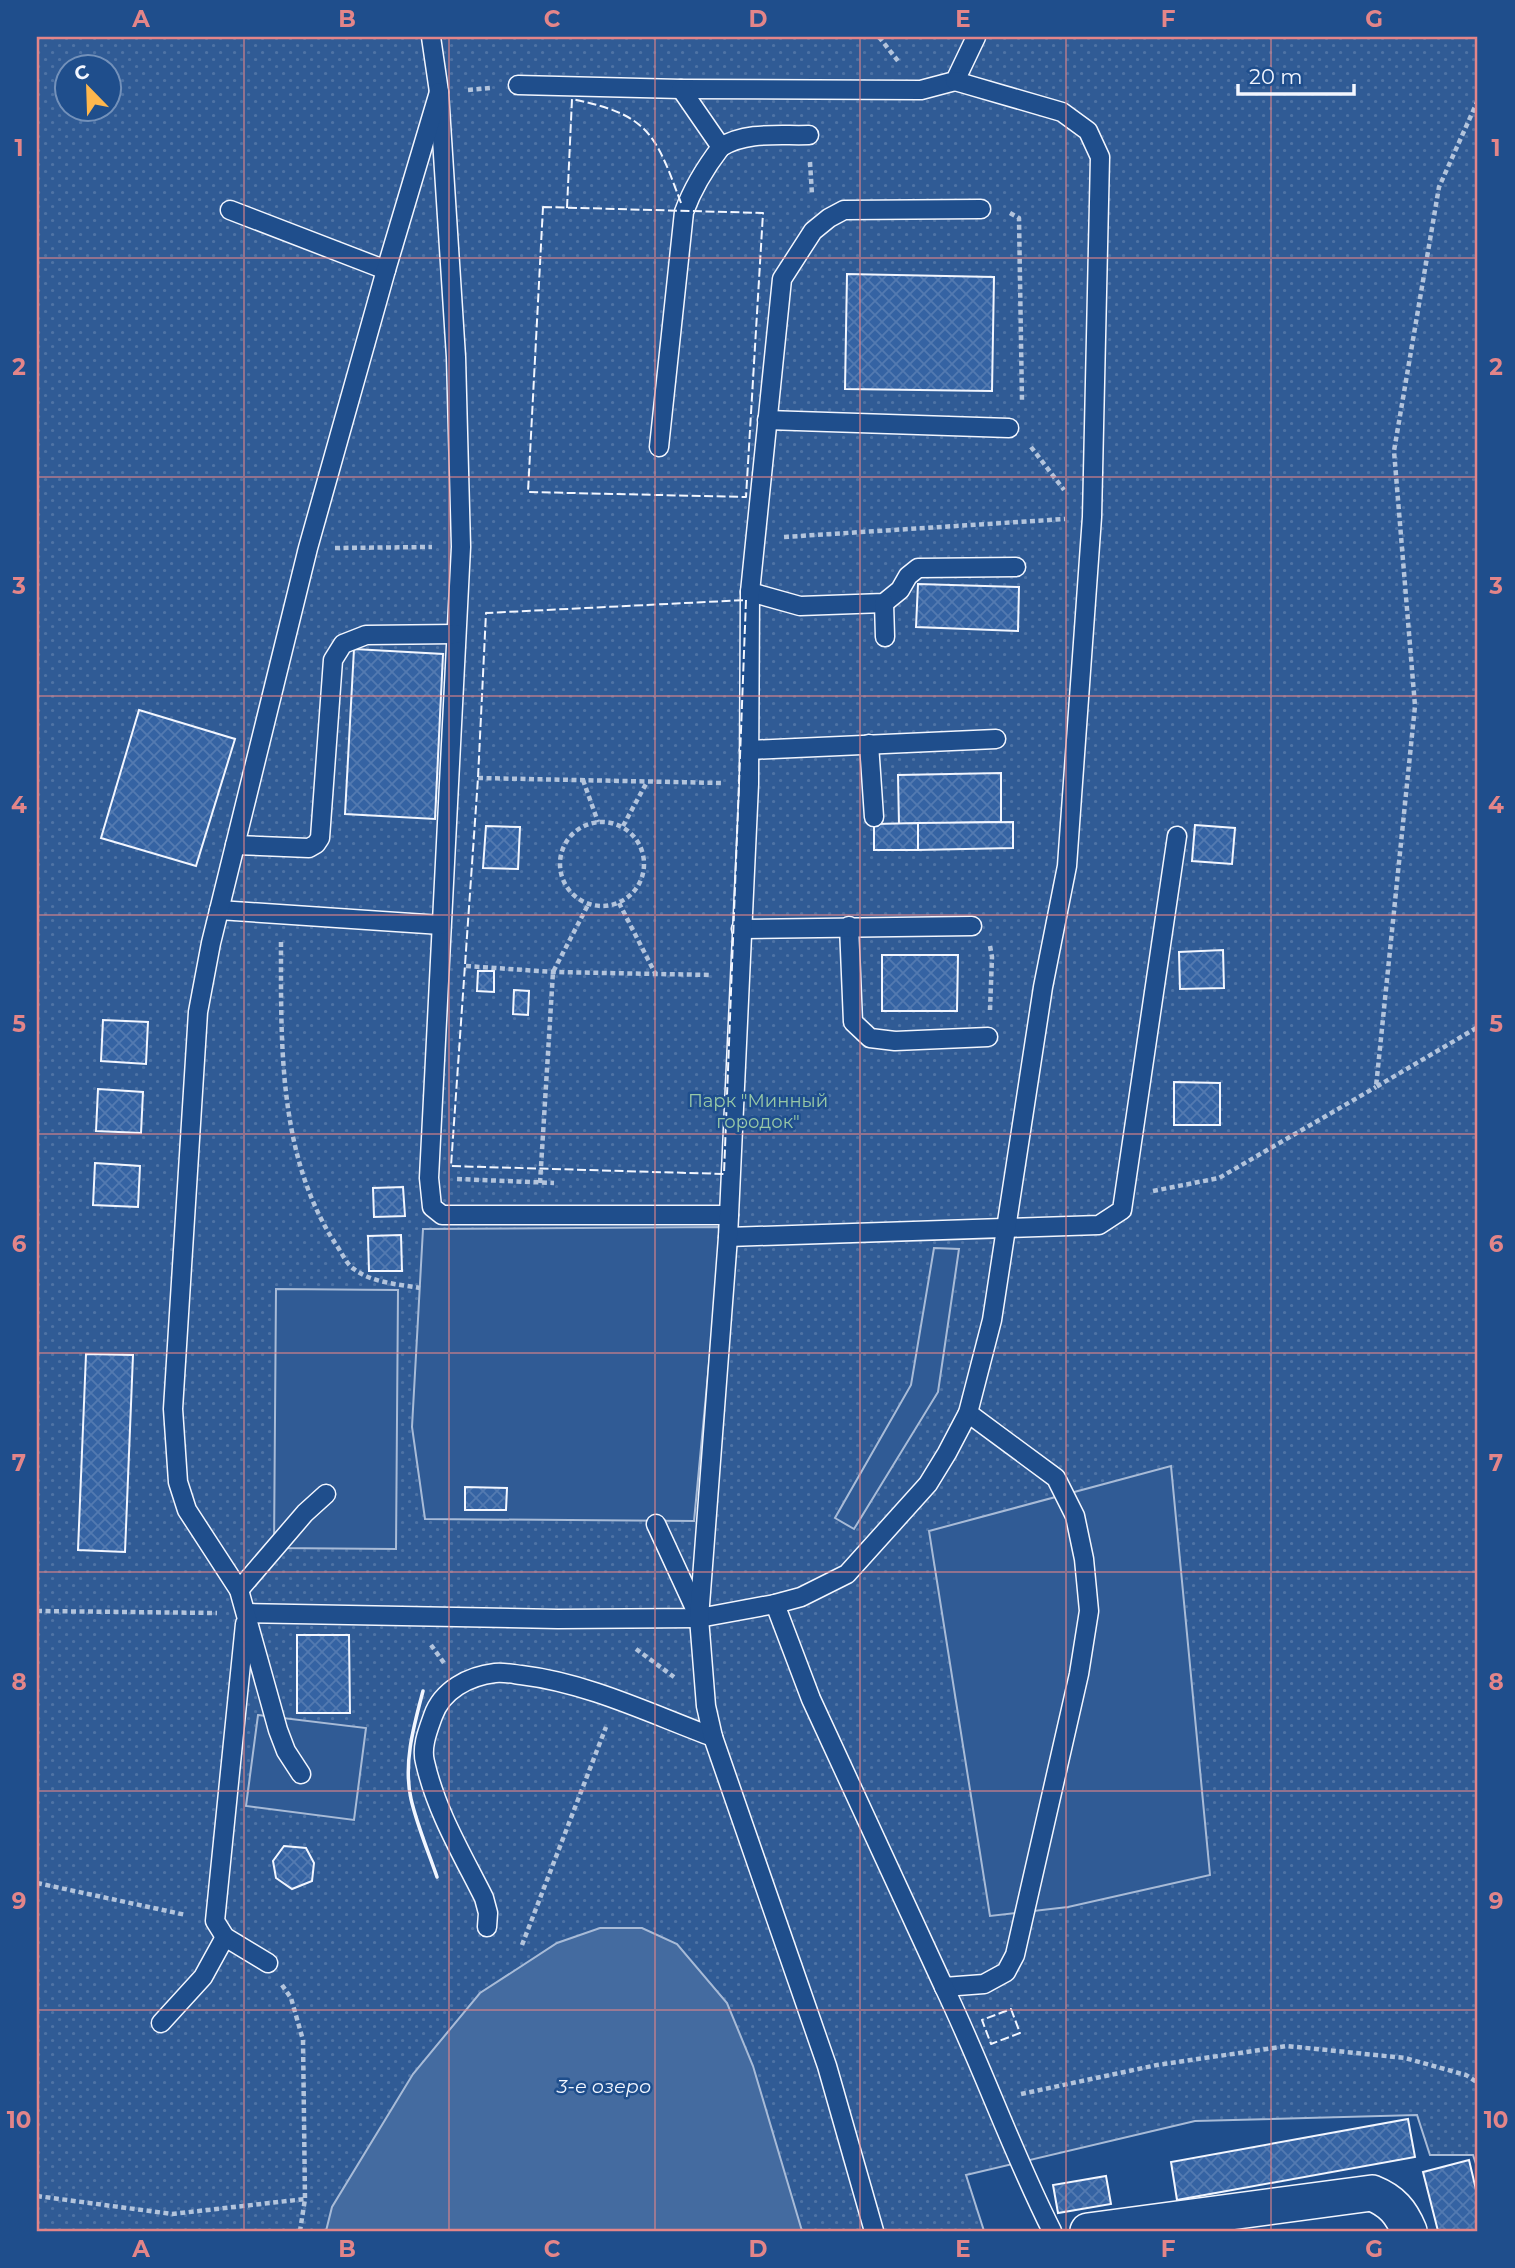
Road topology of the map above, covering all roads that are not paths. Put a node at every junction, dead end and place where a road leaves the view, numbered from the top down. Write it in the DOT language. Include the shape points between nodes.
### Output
graph roads {
  1 [pos="431,37"];
  2 [pos="976,37"];
  3 [pos="955,81"];
  4 [pos="518,85"];
  5 [pos="681,89"];
  6 [pos="439,92"];
  7 [pos="809,135"];
  8 [pos="721,147"];
  9 [pos="230,209"];
  10 [pos="981,209"];
  11 [pos="386,270"];
  12 [pos="767,420"];
  13 [pos="1013,426"];
  14 [pos="659,447"];
  15 [pos="1016,567"];
  16 [pos="750,592"];
  17 [pos="884,603"];
  18 [pos="456,634"];
  19 [pos="885,637"];
  20 [pos="996,739"];
  21 [pos="869,744"];
  22 [pos="749,750"];
  23 [pos="874,817"];
  24 [pos="1177,836"];
  25 [pos="235,845"];
  26 [pos="219,910"];
  27 [pos="441,925"];
  28 [pos="849,926"];
  29 [pos="972,926"];
  30 [pos="741,929"];
  31 [pos="988,1037"];
  32 [pos="729,1215"];
  33 [pos="1005,1228"];
  34 [pos="728,1237"];
  35 [pos="968,1413"];
  36 [pos="326,1494"];
  37 [pos="656,1524"];
  38 [pos="239,1590"];
  39 [pos="775,1604"];
  40 [pos="246,1613"];
  41 [pos="699,1618"];
  42 [pos="713,1737"];
  43 [pos="301,1774"];
  44 [pos="487,1927"];
  45 [pos="225,1937"];
  46 [pos="268,1963"];
  47 [pos="944,1987"];
  48 [pos="161,2023"];
  49 [pos="874,2231"];
  50 [pos="1052,2231"];
  51 [pos="1088,2231"];
  52 [pos="1409,2231"];
  1 -- 6 [label="lane"];
  2 -- 3 [label="lane"];
  3 -- 5 [label="lane" via="920,90"];
  3 -- 33 [label="lane" via="1062,112 1088,131 1100,157 1092,517 1068,866 1043,987"];
  4 -- 5 [label="lane"];
  5 -- 8 [label="lane"];
  6 -- 11 [label="lane"];
  6 -- 18 [label="lane" via="456,357 461,547"];
  7 -- 8 [label="lane" via="744,137"];
  8 -- 14 [label="lane" via="702,171 684,212"];
  9 -- 11 [label="lane"];
  10 -- 12 [label="lane" via="844,210 813,231 782,279"];
  11 -- 25 [label="lane" via="308,548"];
  12 -- 13 [label="lane"];
  12 -- 16 [label="lane"];
  15 -- 17 [label="lane" via="918,568"];
  16 -- 17 [label="lane" via="800,606"];
  16 -- 22 [label="lane"];
  17 -- 19 [label="lane"];
  18 -- 25 [label="lane" via="366,635 343,644 332,660 320,838 309,848"];
  18 -- 27 [label="lane"];
  20 -- 21 [label="lane"];
  21 -- 22 [label="lane"];
  21 -- 23 [label="lane"];
  22 -- 30 [label="lane"];
  24 -- 33 [label="lane" via="1122,1210 1099,1225"];
  25 -- 26 [label="lane"];
  26 -- 27 [label="lane"];
  26 -- 38 [label="lane" via="198,1012 173,1409 177,1482 187,1510"];
  27 -- 32 [label="lane" via="429,1178 432,1206 442,1215"];
  28 -- 29 [label="lane"];
  28 -- 30 [label="lane"];
  28 -- 31 [label="lane" via="853,1022 870,1038"];
  30 -- 32 [label="lane"];
  32 -- 34 [label="lane"];
  33 -- 34 [label="lane"];
  33 -- 35 [label="lane" via="992,1320"];
  34 -- 41 [label="lane"];
  35 -- 39 [label="lane" via="928,1484 847,1574 801,1597"];
  35 -- 47 [label="lane" via="1056,1478 1075,1516 1089,1611 1015,1955 1006,1972 984,1984"];
  36 -- 38 [label="lane"];
  37 -- 41 [label="lane"];
  38 -- 40 [label="lane"];
  39 -- 41 [label="lane"];
  39 -- 47 [label="lane" via="811,1699"];
  40 -- 41 [label="lane"];
  40 -- 43 [label="lane" via="278,1730"];
  40 -- 45 [label="lane" via="215,1921"];
  41 -- 42 [label="lane"];
  42 -- 44 [label="lane" via="617,1700 536,1677 496,1672 459,1684 442,1697 426,1736 424,1759 438,1807 484,1898"];
  42 -- 49 [label="lane" via="827,2066"];
  45 -- 46 [label="lane"];
  45 -- 48 [label="lane" via="203,1977"];
  47 -- 50 [label="lane"];
  51 -- 52 [label="street" via="1373,2193 1388,2199"];
}
